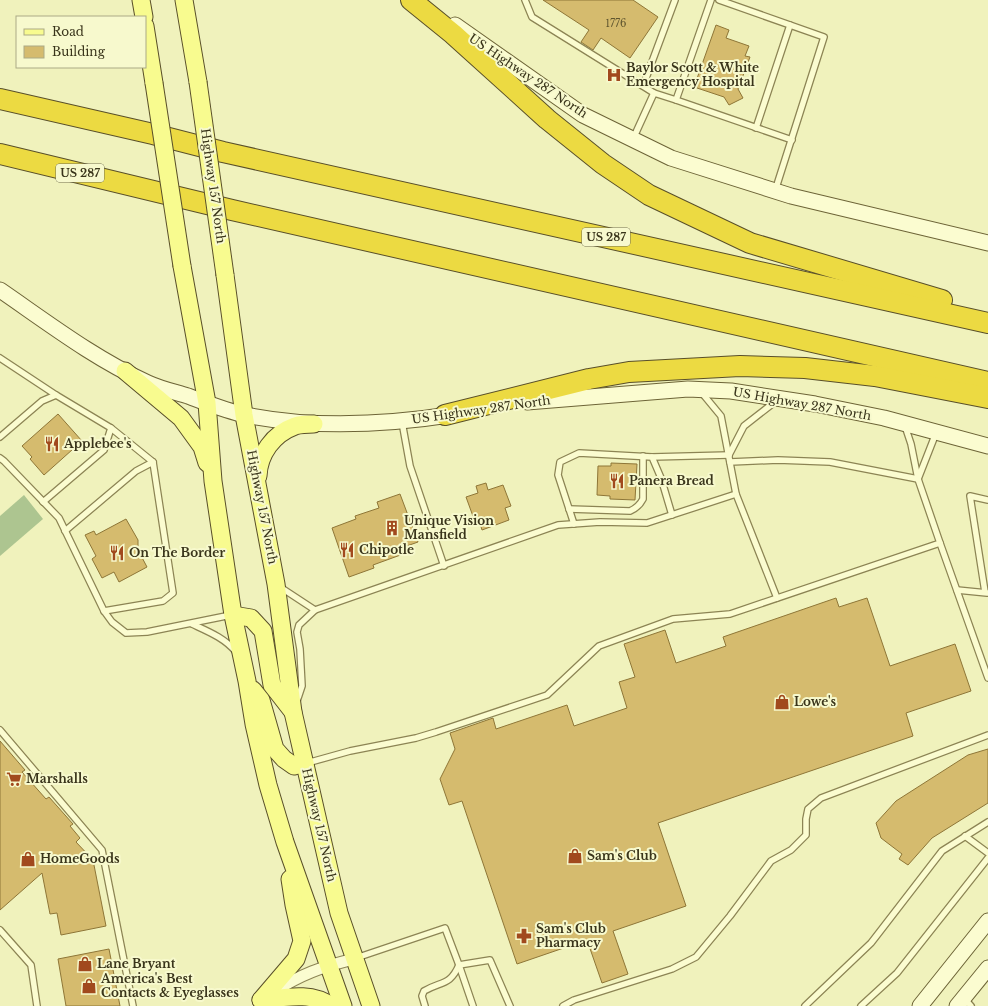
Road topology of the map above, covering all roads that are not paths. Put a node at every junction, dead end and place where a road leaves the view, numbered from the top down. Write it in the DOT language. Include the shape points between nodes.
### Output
graph roads {
  1 [pos="141,0"];
  2 [pos="184,0"];
  3 [pos="411,0"];
  4 [pos="418,0"];
  5 [pos="524,0"];
  6 [pos="675,0"];
  7 [pos="711,0"];
  8 [pos="719,0"];
  9 [pos="144,16"];
  10 [pos="790,25"];
  11 [pos="146,32"];
  12 [pos="643,86"];
  13 [pos="654,93"];
  14 [pos="0,99"];
  15 [pos="676,100"];
  16 [pos="756,128"];
  17 [pos="633,139"];
  18 [pos="792,140"];
  19 [pos="0,154"];
  20 [pos="775,192"];
  21 [pos="988,243"];
  22 [pos="0,290"];
  23 [pos="988,314"];
  24 [pos="988,323"];
  25 [pos="0,358"];
  26 [pos="125,371"];
  27 [pos="988,382"];
  28 [pos="700,389"];
  29 [pos="56,396"];
  30 [pos="779,398"];
  31 [pos="988,398"];
  32 [pos="207,403"];
  33 [pos="244,415"];
  34 [pos="444,416"];
  35 [pos="402,421"];
  36 [pos="904,423"];
  37 [pos="314,424"];
  38 [pos="111,428"];
  39 [pos="937,432"];
  40 [pos="0,437"];
  41 [pos="988,446"];
  42 [pos="729,455"];
  43 [pos="643,456"];
  44 [pos="652,457"];
  45 [pos="0,458"];
  46 [pos="153,462"];
  47 [pos="730,462"];
  48 [pos="918,479"];
  49 [pos="213,481"];
  50 [pos="257,484"];
  51 [pos="736,494"];
  52 [pos="988,500"];
  53 [pos="43,502"];
  54 [pos="569,509"];
  55 [pos="672,515"];
  56 [pos="574,524"];
  57 [pos="65,531"];
  58 [pos="940,543"];
  59 [pos="444,566"];
  60 [pos="276,584"];
  61 [pos="957,590"];
  62 [pos="986,592"];
  63 [pos="776,598"];
  64 [pos="315,610"];
  65 [pos="104,611"];
  66 [pos="233,615"];
  67 [pos="191,623"];
  68 [pos="243,663"];
  69 [pos="988,678"];
  70 [pos="247,681"];
  71 [pos="293,712"];
  72 [pos="0,730"];
  73 [pos="988,735"];
  74 [pos="305,763"];
  75 [pos="988,822"];
  76 [pos="965,836"];
  77 [pos="285,842"];
  78 [pos="988,854"];
  79 [pos="988,858"];
  80 [pos="988,921"];
  81 [pos="0,930"];
  82 [pos="354,959"];
  83 [pos="329,965"];
  84 [pos="459,965"];
  85 [pos="988,968"];
  86 [pos="258,1003"];
  87 [pos="964,1003"];
  88 [pos="37,1006"];
  89 [pos="133,1006"];
  90 [pos="331,1006"];
  91 [pos="343,1006"];
  92 [pos="371,1006"];
  93 [pos="426,1006"];
  94 [pos="473,1006"];
  95 [pos="510,1006"];
  96 [pos="563,1006"];
  97 [pos="805,1006"];
  98 [pos="861,1006"];
  99 [pos="920,1006"];
  1 -- 9 [label="main road"];
  2 -- 33 [label="main road, Highway 157 North, bridge" via="198,82"];
  3 -- 23 [label="highway" via="453,34 547,119 603,164 649,195 750,243"];
  4 -- 17 [label="main road, US Highway 287 North" via="584,115"];
  5 -- 12 [label="lane" via="532,17"];
  6 -- 12 [label="lane"];
  7 -- 15 [label="lane"];
  8 -- 10 [label="lane"];
  10 -- 16 [label="lane"];
  10 -- 18 [label="lane" via="824,37"];
  11 -- 32 [label="main road, bridge" via="182,266"];
  12 -- 13 [label="lane"];
  13 -- 15 [label="lane"];
  13 -- 17 [label="lane"];
  14 -- 24 [label="highway, US 287" via="223,152"];
  15 -- 16 [label="lane"];
  16 -- 18 [label="lane"];
  17 -- 20 [label="main road, US Highway 287 North" via="671,158"];
  18 -- 20 [label="lane"];
  19 -- 27 [label="highway, US 287" via="232,210"];
  20 -- 21 [label="main road, US Highway 287 North"];
  22 -- 26 [label="main road, US Highway 287 North" via="102,359"];
  25 -- 29 [label="lane"];
  26 -- 32 [label="main road, US Highway 287 North" via="149,384"];
  26 -- 49 [label="main road" via="182,418 202,447"];
  28 -- 30 [label="main road, US Highway 287 North"];
  28 -- 34 [label="main road, US Highway 287 North" via="535,401"];
  28 -- 42 [label="lane" via="721,416"];
  29 -- 38 [label="lane"];
  29 -- 40 [label="lane" via="42,401"];
  30 -- 36 [label="main road, US Highway 287 North"];
  30 -- 42 [label="lane" via="744,426"];
  31 -- 34 [label="highway" via="875,376 805,368 740,366 629,372 602,376"];
  32 -- 33 [label="main road, US Highway 287 North"];
  32 -- 49 [label="main road"];
  33 -- 37 [label="main road, US Highway 287 North"];
  33 -- 50 [label="main road, Highway 157 North"];
  34 -- 35 [label="main road, US Highway 287 North"];
  35 -- 37 [label="main road, US Highway 287 North"];
  35 -- 59 [label="lane" via="410,466"];
  36 -- 39 [label="main road, US Highway 287 North"];
  36 -- 48 [label="lane"];
  37 -- 50 [label="main road" via="296,426 284,432 266,448 258,466"];
  38 -- 46 [label="lane"];
  38 -- 53 [label="lane" via="104,450"];
  39 -- 41 [label="main road, US Highway 287 North"];
  39 -- 48 [label="lane"];
  42 -- 44 [label="lane"];
  42 -- 47 [label="lane"];
  43 -- 44 [label="lane"];
  43 -- 54 [label="lane" via="643,499 640,505 630,511"];
  43 -- 54 [label="lane" via="579,453 560,462 558,475"];
  44 -- 55 [label="lane"];
  45 -- 53 [label="lane"];
  46 -- 57 [label="lane" via="136,471"];
  46 -- 65 [label="lane" via="173,593 163,601"];
  47 -- 48 [label="lane" via="830,462"];
  47 -- 51 [label="lane"];
  48 -- 58 [label="lane"];
  49 -- 66 [label="main road"];
  50 -- 60 [label="main road, Highway 157 North"];
  51 -- 55 [label="lane"];
  51 -- 63 [label="lane"];
  52 -- 62 [label="lane" via="970,496"];
  53 -- 57 [label="lane" via="59,518"];
  54 -- 56 [label="lane"];
  55 -- 56 [label="lane" via="647,523"];
  56 -- 59 [label="lane" via="558,525"];
  57 -- 65 [label="lane"];
  58 -- 61 [label="lane"];
  58 -- 63 [label="lane"];
  59 -- 64 [label="lane"];
  60 -- 64 [label="lane"];
  60 -- 71 [label="main road, Highway 157 North"];
  61 -- 62 [label="lane"];
  61 -- 69 [label="lane"];
  63 -- 74 [label="lane" via="730,614 673,619 600,646 547,695 416,738"];
  64 -- 71 [label="lane" via="298,625 302,686"];
  65 -- 67 [label="lane" via="112,622 126,633 147,632"];
  66 -- 67 [label="lane"];
  66 -- 68 [label="main road"];
  66 -- 71 [label="main road" via="251,618 263,631 272,684"];
  67 -- 68 [label="lane" via="220,638 233,648"];
  68 -- 70 [label="main road"];
  70 -- 74 [label="main road" via="261,700 275,749 294,766"];
  70 -- 77 [label="main road" via="255,731"];
  71 -- 74 [label="main road, Highway 157 North"];
  72 -- 89 [label="lane" via="102,850"];
  73 -- 96 [label="lane" via="821,798 808,809 806,835 791,850 771,861 696,957 672,969 574,1000"];
  74 -- 82 [label="main road, Highway 157 North" via="339,913"];
  75 -- 76 [label="lane"];
  76 -- 78 [label="lane"];
  76 -- 97 [label="lane" via="942,851 871,943"];
  77 -- 83 [label="main road"];
  77 -- 86 [label="main road" via="302,941 296,959"];
  79 -- 98 [label="lane" via="897,973"];
  80 -- 99 [label="main road"];
  81 -- 88 [label="lane" via="31,965"];
  82 -- 83 [label="street"];
  82 -- 84 [label="lane" via="444,928"];
  82 -- 92 [label="main road, Highway 157 North"];
  83 -- 86 [label="street" via="295,978"];
  83 -- 91 [label="main road"];
  84 -- 93 [label="lane" via="449,981 424,991 422,996"];
  84 -- 94 [label="lane"];
  84 -- 95 [label="lane" via="490,960"];
  85 -- 87 [label="main road"];
  86 -- 90 [label="main road" via="299,996 316,999"];
}
